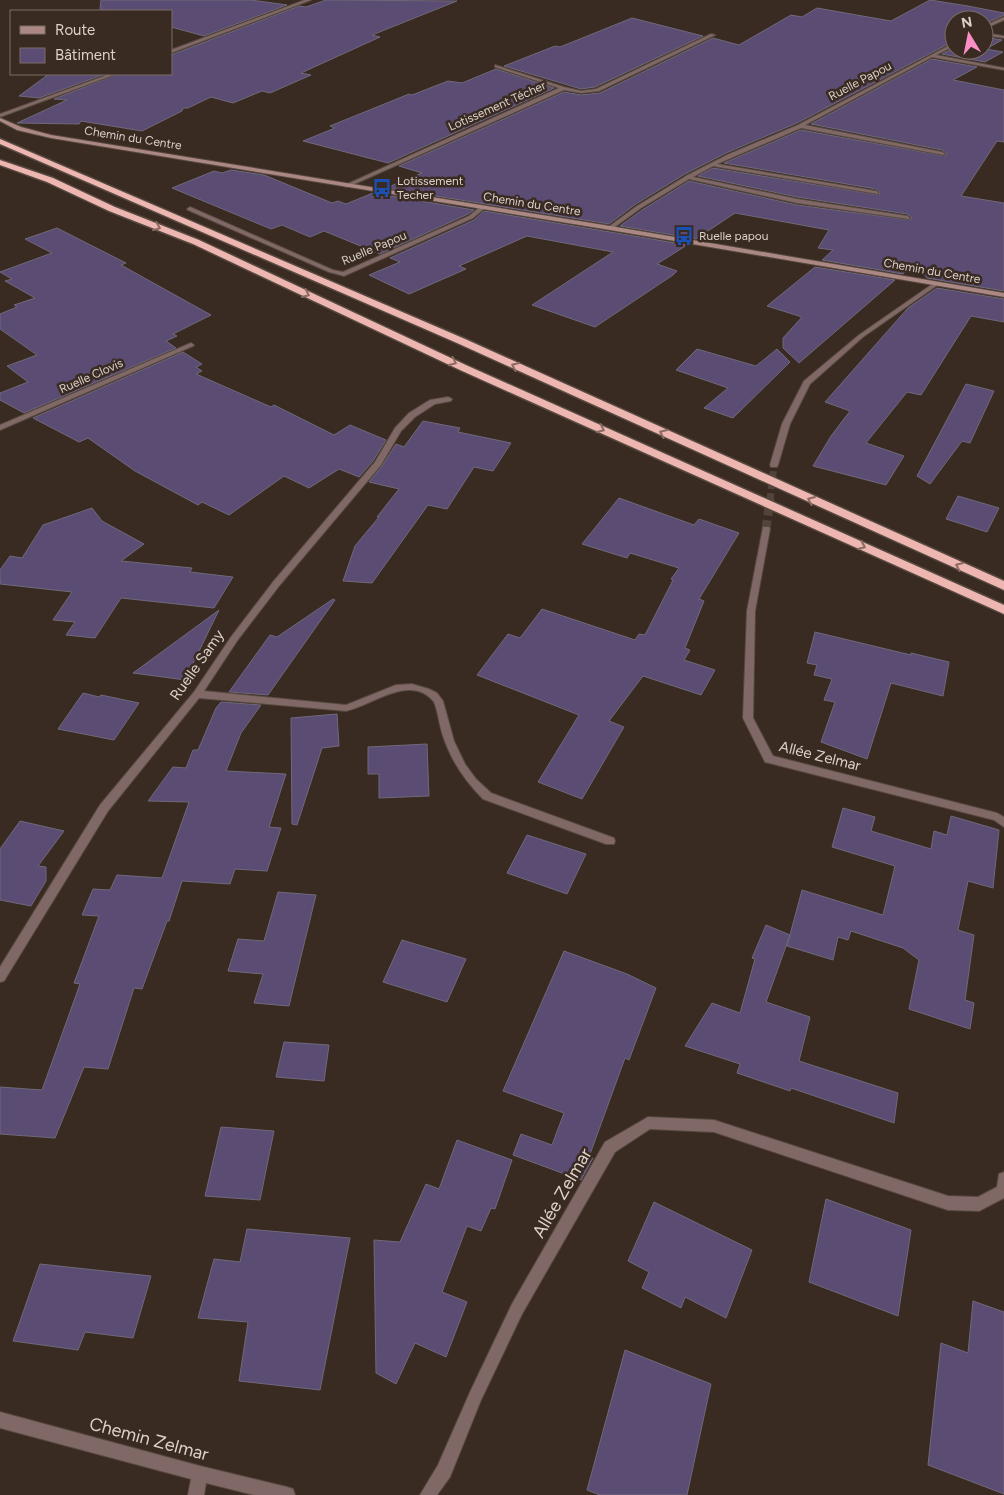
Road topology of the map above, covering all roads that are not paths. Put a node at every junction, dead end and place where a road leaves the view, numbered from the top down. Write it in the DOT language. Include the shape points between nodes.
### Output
graph roads {
  1 [pos="309,0"];
  2 [pos="713,35"];
  3 [pos="944,49"];
  4 [pos="172,52"];
  5 [pos="932,56"];
  6 [pos="497,66"];
  7 [pos="1004,69"];
  8 [pos="111,75"];
  9 [pos="563,88"];
  10 [pos="0,118"];
  11 [pos="800,126"];
  12 [pos="0,141"];
  13 [pos="0,150"];
  14 [pos="942,154"];
  15 [pos="0,162"];
  16 [pos="713,165"];
  17 [pos="67,169"];
  18 [pos="0,171"];
  19 [pos="688,177"];
  20 [pos="346,186"];
  21 [pos="876,193"];
  22 [pos="112,208"];
  23 [pos="482,208"];
  24 [pos="190,209"];
  25 [pos="907,218"];
  26 [pos="610,228"];
  27 [pos="936,284"];
  28 [pos="1004,295"];
  29 [pos="190,345"];
  30 [pos="448,399"];
  31 [pos="0,428"];
  32 [pos="774,465"];
  33 [pos="766,529"];
  34 [pos="1004,586"];
  35 [pos="1004,610"];
  36 [pos="197,694"];
  37 [pos="1004,822"];
  38 [pos="610,841"];
  39 [pos="0,977"];
  40 [pos="1004,1187"];
  41 [pos="0,1420"];
  42 [pos="200,1474"];
  43 [pos="196,1495"];
  44 [pos="287,1495"];
  45 [pos="428,1495"];
  1 -- 4 [label="street"];
  2 -- 9 [label="street, Lotissement Técher" via="597,90 581,92"];
  3 -- 5 [label="street, Ruelle Papou"];
  5 -- 7 [label="street"];
  5 -- 11 [label="street, Ruelle Papou"];
  6 -- 9 [label="street"];
  8 -- 10 [label="street"];
  9 -- 20 [label="street, Lotissement Técher"];
  10 -- 20 [label="street, Chemin du Centre" via="11,126 34,133"];
  11 -- 14 [label="street"];
  11 -- 16 [label="street, Ruelle Papou"];
  12 -- 17 [label="highway"];
  13 -- 17 [label="highway"];
  15 -- 22 [label="highway"];
  16 -- 19 [label="street, Ruelle Papou"];
  16 -- 21 [label="street"];
  34 -- 17 [label="highway, one-way" via="461,341"];
  18 -- 22 [label="highway"];
  19 -- 25 [label="street" via="754,193"];
  19 -- 26 [label="street, Ruelle Papou" via="639,206"];
  20 -- 23 [label="street, Chemin du Centre"];
  22 -- 35 [label="highway, one-way" via="196,242 464,368"];
  23 -- 24 [label="street, Ruelle Papou" via="471,217 344,274"];
  23 -- 26 [label="street, Chemin du Centre"];
  26 -- 27 [label="street, Chemin du Centre"];
  27 -- 28 [label="street, Chemin du Centre"];
  27 -- 32 [label="street" via="861,336 807,383 786,424"];
  29 -- 31 [label="street, Ruelle Clovis"];
  30 -- 36 [label="street, Ruelle Samy" via="428,404 398,430 378,462 234,639"];
  33 -- 37 [label="street, Allée Zelmar" via="751,611 748,718 769,760 997,817"];
  36 -- 38 [label="street" via="346,708 358,706 394,688 406,687 432,693 438,700 457,762 486,796"];
  36 -- 39 [label="street, Ruelle Samy" via="104,808"];
  40 -- 45 [label="street, Allée Zelmar" via="979,1204 948,1203 714,1126 648,1123 610,1147 517,1309 444,1471"];
  41 -- 42 [label="street, Chemin Zelmar"];
  42 -- 43 [label="street"];
  42 -- 44 [label="street, Chemin Zelmar"];
}
